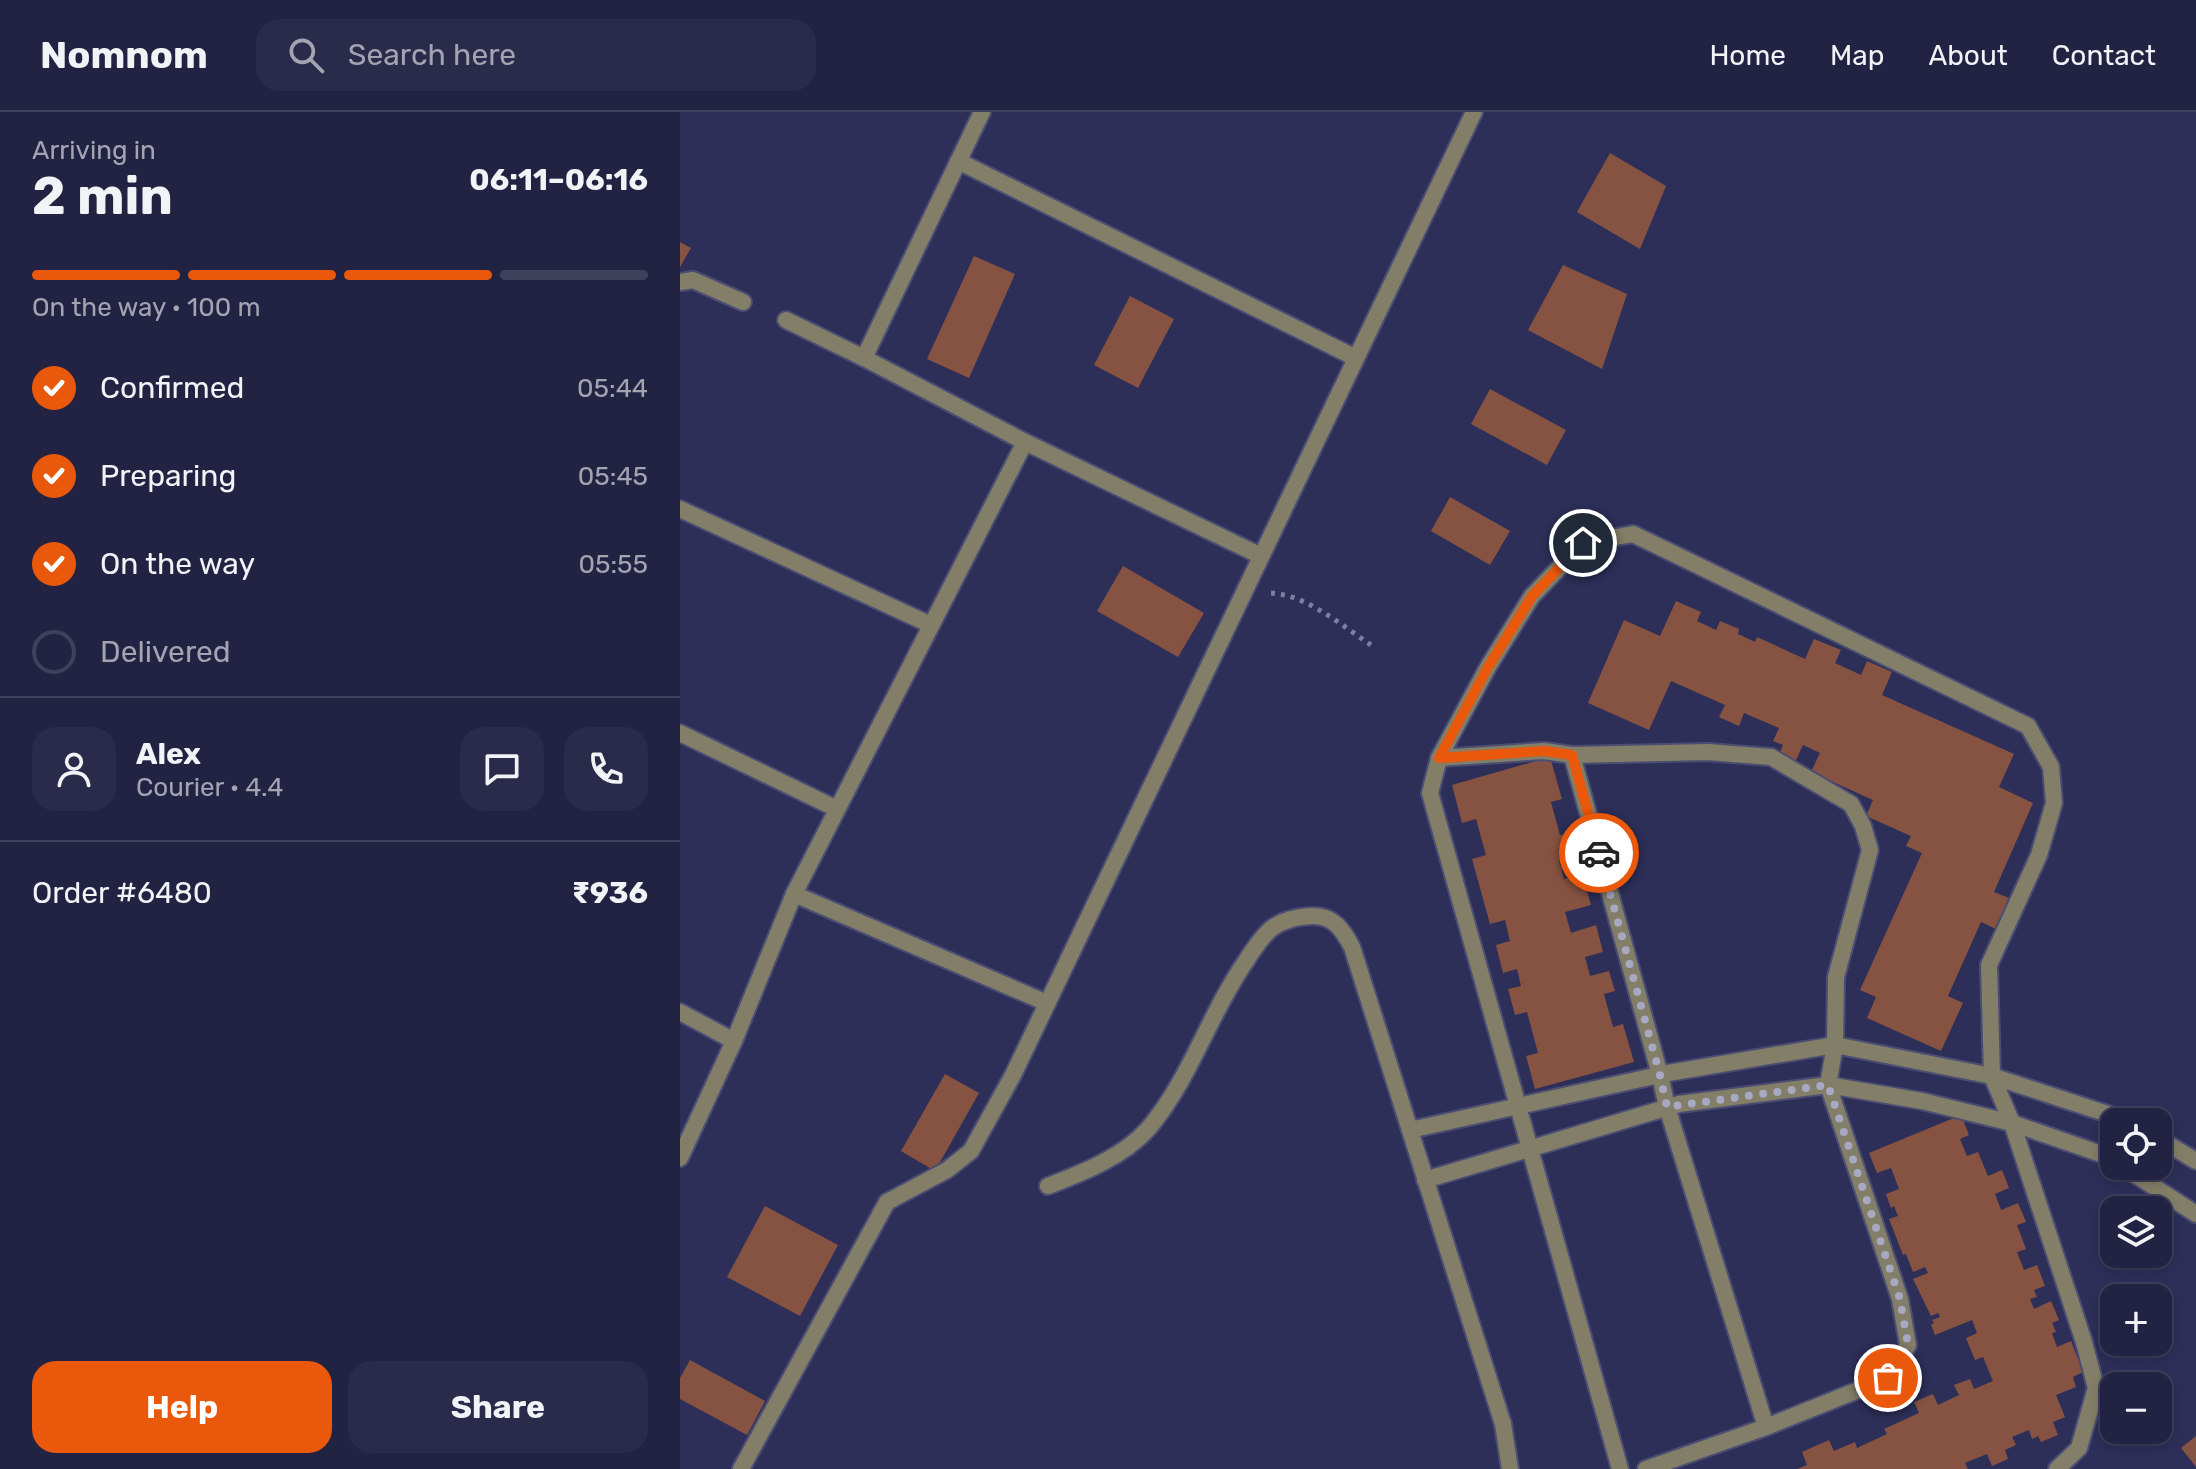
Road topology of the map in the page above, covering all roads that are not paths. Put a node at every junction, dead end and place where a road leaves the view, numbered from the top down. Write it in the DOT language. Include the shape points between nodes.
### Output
graph roads {
  1 [pos="982,112"];
  2 [pos="1474,112"];
  3 [pos="958,161"];
  4 [pos="680,282"];
  5 [pos="743,302"];
  6 [pos="786,320"];
  7 [pos="864,358"];
  8 [pos="1356,358"];
  9 [pos="1025,442"];
  10 [pos="680,509"];
  11 [pos="1261,556"];
  12 [pos="931,625"];
  13 [pos="680,733"];
  14 [pos="1572,755"];
  15 [pos="1439,758"];
  16 [pos="837,809"];
  17 [pos="794,894"];
  18 [pos="1047,1003"];
  19 [pos="680,1012"];
  20 [pos="734,1041"];
  21 [pos="1835,1045"];
  22 [pos="1660,1075"];
  23 [pos="1992,1076"];
  24 [pos="1828,1085"];
  25 [pos="1516,1105"];
  26 [pos="1667,1107"];
  27 [pos="2100,1111"];
  28 [pos="2012,1123"];
  29 [pos="1410,1130"];
  30 [pos="2172,1146"];
  31 [pos="1529,1148"];
  32 [pos="2100,1154"];
  33 [pos="680,1158"];
  34 [pos="2196,1161"];
  35 [pos="1425,1180"];
  36 [pos="2144,1180"];
  37 [pos="1048,1186"];
  38 [pos="2196,1214"];
  39 [pos="1766,1427"];
  40 [pos="741,1469"];
  41 [pos="1510,1469"];
  42 [pos="1620,1469"];
  43 [pos="1646,1469"];
  44 [pos="2057,1469"];
  1 -- 3 [label="street"];
  2 -- 8 [label="street"];
  3 -- 7 [label="street"];
  3 -- 8 [label="street"];
  4 -- 5 [label="street" via="693,280"];
  6 -- 7 [label="street"];
  7 -- 9 [label="street"];
  8 -- 11 [label="street"];
  9 -- 11 [label="street"];
  9 -- 12 [label="street"];
  10 -- 12 [label="street"];
  11 -- 18 [label="street"];
  12 -- 16 [label="street"];
  13 -- 16 [label="street"];
  14 -- 15 [label="street" via="1544,751"];
  14 -- 21 [label="street" via="1708,752 1771,757 1851,804 1870,850 1836,977"];
  14 -- 22 [label="street"];
  15 -- 23 [label="street" via="1532,596 1583,543 1633,534 2028,726 2051,767 2054,803 2039,855 1989,965"];
  15 -- 25 [label="street" via="1430,793"];
  16 -- 17 [label="street"];
  17 -- 18 [label="street"];
  17 -- 20 [label="street"];
  18 -- 40 [label="street" via="971,1151 887,1202"];
  19 -- 20 [label="street"];
  20 -- 33 [label="street"];
  21 -- 22 [label="street"];
  21 -- 23 [label="street"];
  21 -- 24 [label="street"];
  22 -- 25 [label="street"];
  22 -- 26 [label="street"];
  23 -- 27 [label="street"];
  23 -- 28 [label="street"];
  24 -- 26 [label="street"];
  24 -- 28 [label="street"];
  24 -- 39 [label="street" via="1900,1299 1908,1345 1888,1378"];
  25 -- 29 [label="street"];
  25 -- 31 [label="street"];
  26 -- 31 [label="street"];
  26 -- 39 [label="street"];
  28 -- 32 [label="street"];
  28 -- 44 [label="street" via="2096,1388 2079,1448"];
  29 -- 35 [label="street"];
  29 -- 37 [label="street" via="1343,930 1318,916 1292,917 1271,929 1238,972 1167,1103 1145,1132 1088,1170"];
  30 -- 34 [label="street"];
  31 -- 35 [label="street"];
  31 -- 42 [label="street"];
  35 -- 41 [label="street" via="1503,1424"];
  36 -- 38 [label="street"];
  39 -- 43 [label="street"];
}
